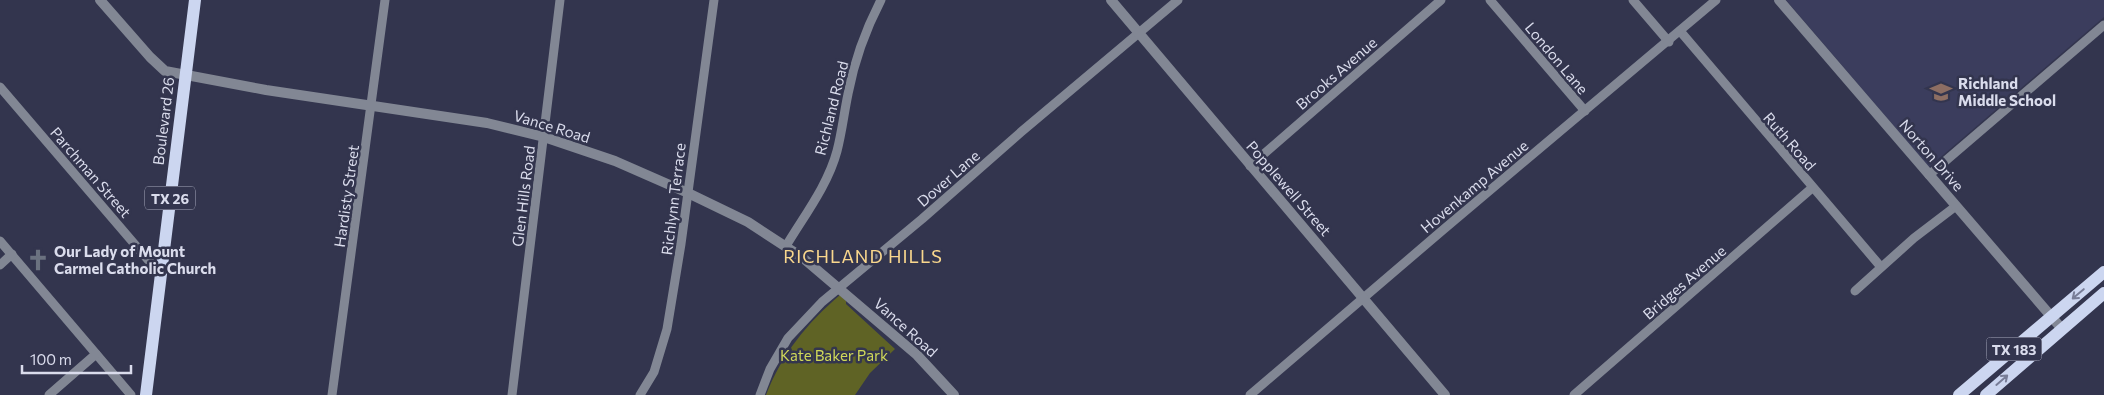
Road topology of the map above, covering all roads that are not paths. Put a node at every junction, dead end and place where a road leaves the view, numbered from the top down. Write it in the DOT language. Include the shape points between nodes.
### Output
graph roads {
  1 [pos="100,0"];
  2 [pos="195,0"];
  3 [pos="385,0"];
  4 [pos="560,0"];
  5 [pos="714,0"];
  6 [pos="881,0"];
  7 [pos="1111,0"];
  8 [pos="1178,0"];
  9 [pos="1441,0"];
  10 [pos="1490,0"];
  11 [pos="1633,0"];
  12 [pos="1716,0"];
  13 [pos="1779,0"];
  14 [pos="2104,25"];
  15 [pos="1680,32"];
  16 [pos="1140,33"];
  17 [pos="1669,42"];
  18 [pos="185,75"];
  19 [pos="0,87"];
  20 [pos="372,104"];
  21 [pos="1585,111"];
  22 [pos="544,137"];
  23 [pos="1250,166"];
  24 [pos="1929,175"];
  25 [pos="1812,188"];
  26 [pos="688,193"];
  27 [pos="1956,206"];
  28 [pos="0,241"];
  29 [pos="786,246"];
  30 [pos="12,254"];
  31 [pos="0,265"];
  32 [pos="1881,267"];
  33 [pos="2104,272"];
  34 [pos="161,275"];
  35 [pos="838,288"];
  36 [pos="1855,291"];
  37 [pos="2104,293"];
  38 [pos="1363,298"];
  39 [pos="2052,317"];
  40 [pos="2062,329"];
  41 [pos="96,354"];
  42 [pos="49,395"];
  43 [pos="130,395"];
  44 [pos="146,395"];
  45 [pos="332,395"];
  46 [pos="512,395"];
  47 [pos="640,395"];
  48 [pos="760,395"];
  49 [pos="954,395"];
  50 [pos="1250,395"];
  51 [pos="1445,395"];
  52 [pos="1574,395"];
  53 [pos="1959,395"];
  54 [pos="1986,395"];
  1 -- 18 [label="street, Vance Road" via="160,67"];
  2 -- 18 [label="main road, Boulevard 26 / TX 26"];
  3 -- 20 [label="street, Hardisty Street"];
  4 -- 22 [label="street, Glen Hills Road"];
  5 -- 26 [label="street, Richlynn Terrace"];
  6 -- 29 [label="street, Richland Road" via="865,33 837,152"];
  7 -- 16 [label="street, Popplewell Street"];
  8 -- 16 [label="street, Dover Lane"];
  9 -- 23 [label="street, Brooks Avenue"];
  10 -- 21 [label="street, London Lane"];
  11 -- 17 [label="street"];
  12 -- 15 [label="street, Hovenkamp Avenue"];
  13 -- 24 [label="street, Norton Drive"];
  14 -- 24 [label="street"];
  15 -- 17 [label="street, Hovenkamp Avenue"];
  15 -- 25 [label="street, Ruth Road"];
  16 -- 23 [label="street, Popplewell Street"];
  16 -- 35 [label="street, Dover Lane"];
  17 -- 21 [label="street, Hovenkamp Avenue"];
  18 -- 20 [label="street, Vance Road"];
  18 -- 34 [label="main road, Boulevard 26 / TX 26"];
  19 -- 34 [label="street, Parchman Street"];
  20 -- 22 [label="street, Vance Road" via="487,123"];
  20 -- 45 [label="street, Hardisty Street"];
  21 -- 38 [label="street, Hovenkamp Avenue"];
  22 -- 26 [label="street, Vance Road"];
  22 -- 46 [label="street, Glen Hills Road"];
  23 -- 38 [label="street, Popplewell Street"];
  24 -- 27 [label="street, Norton Drive"];
  25 -- 32 [label="street, Ruth Road"];
  25 -- 52 [label="street, Bridges Avenue"];
  26 -- 29 [label="street, Vance Road" via="748,222"];
  26 -- 47 [label="street, Richlynn Terrace" via="667,329 654,372"];
  27 -- 32 [label="street"];
  27 -- 39 [label="street, Norton Drive"];
  28 -- 30 [label="street"];
  29 -- 35 [label="street, Vance Road"];
  30 -- 31 [label="street"];
  30 -- 41 [label="street"];
  32 -- 36 [label="street"];
  33 -- 39 [label="main road, TX 183, one-way"];
  34 -- 44 [label="main road, Boulevard 26 / TX 26"];
  35 -- 48 [label="street, Dover Lane" via="788,338"];
  35 -- 49 [label="street, Vance Road" via="917,355"];
  37 -- 40 [label="main road, TX 183"];
  38 -- 50 [label="street, Hovenkamp Avenue"];
  38 -- 51 [label="street, Popplewell Street"];
  39 -- 40 [label="street, Norton Drive"];
  39 -- 53 [label="main road, TX 183"];
  54 -- 40 [label="main road, TX 183, one-way"];
  41 -- 42 [label="street"];
  41 -- 43 [label="street"];
}
